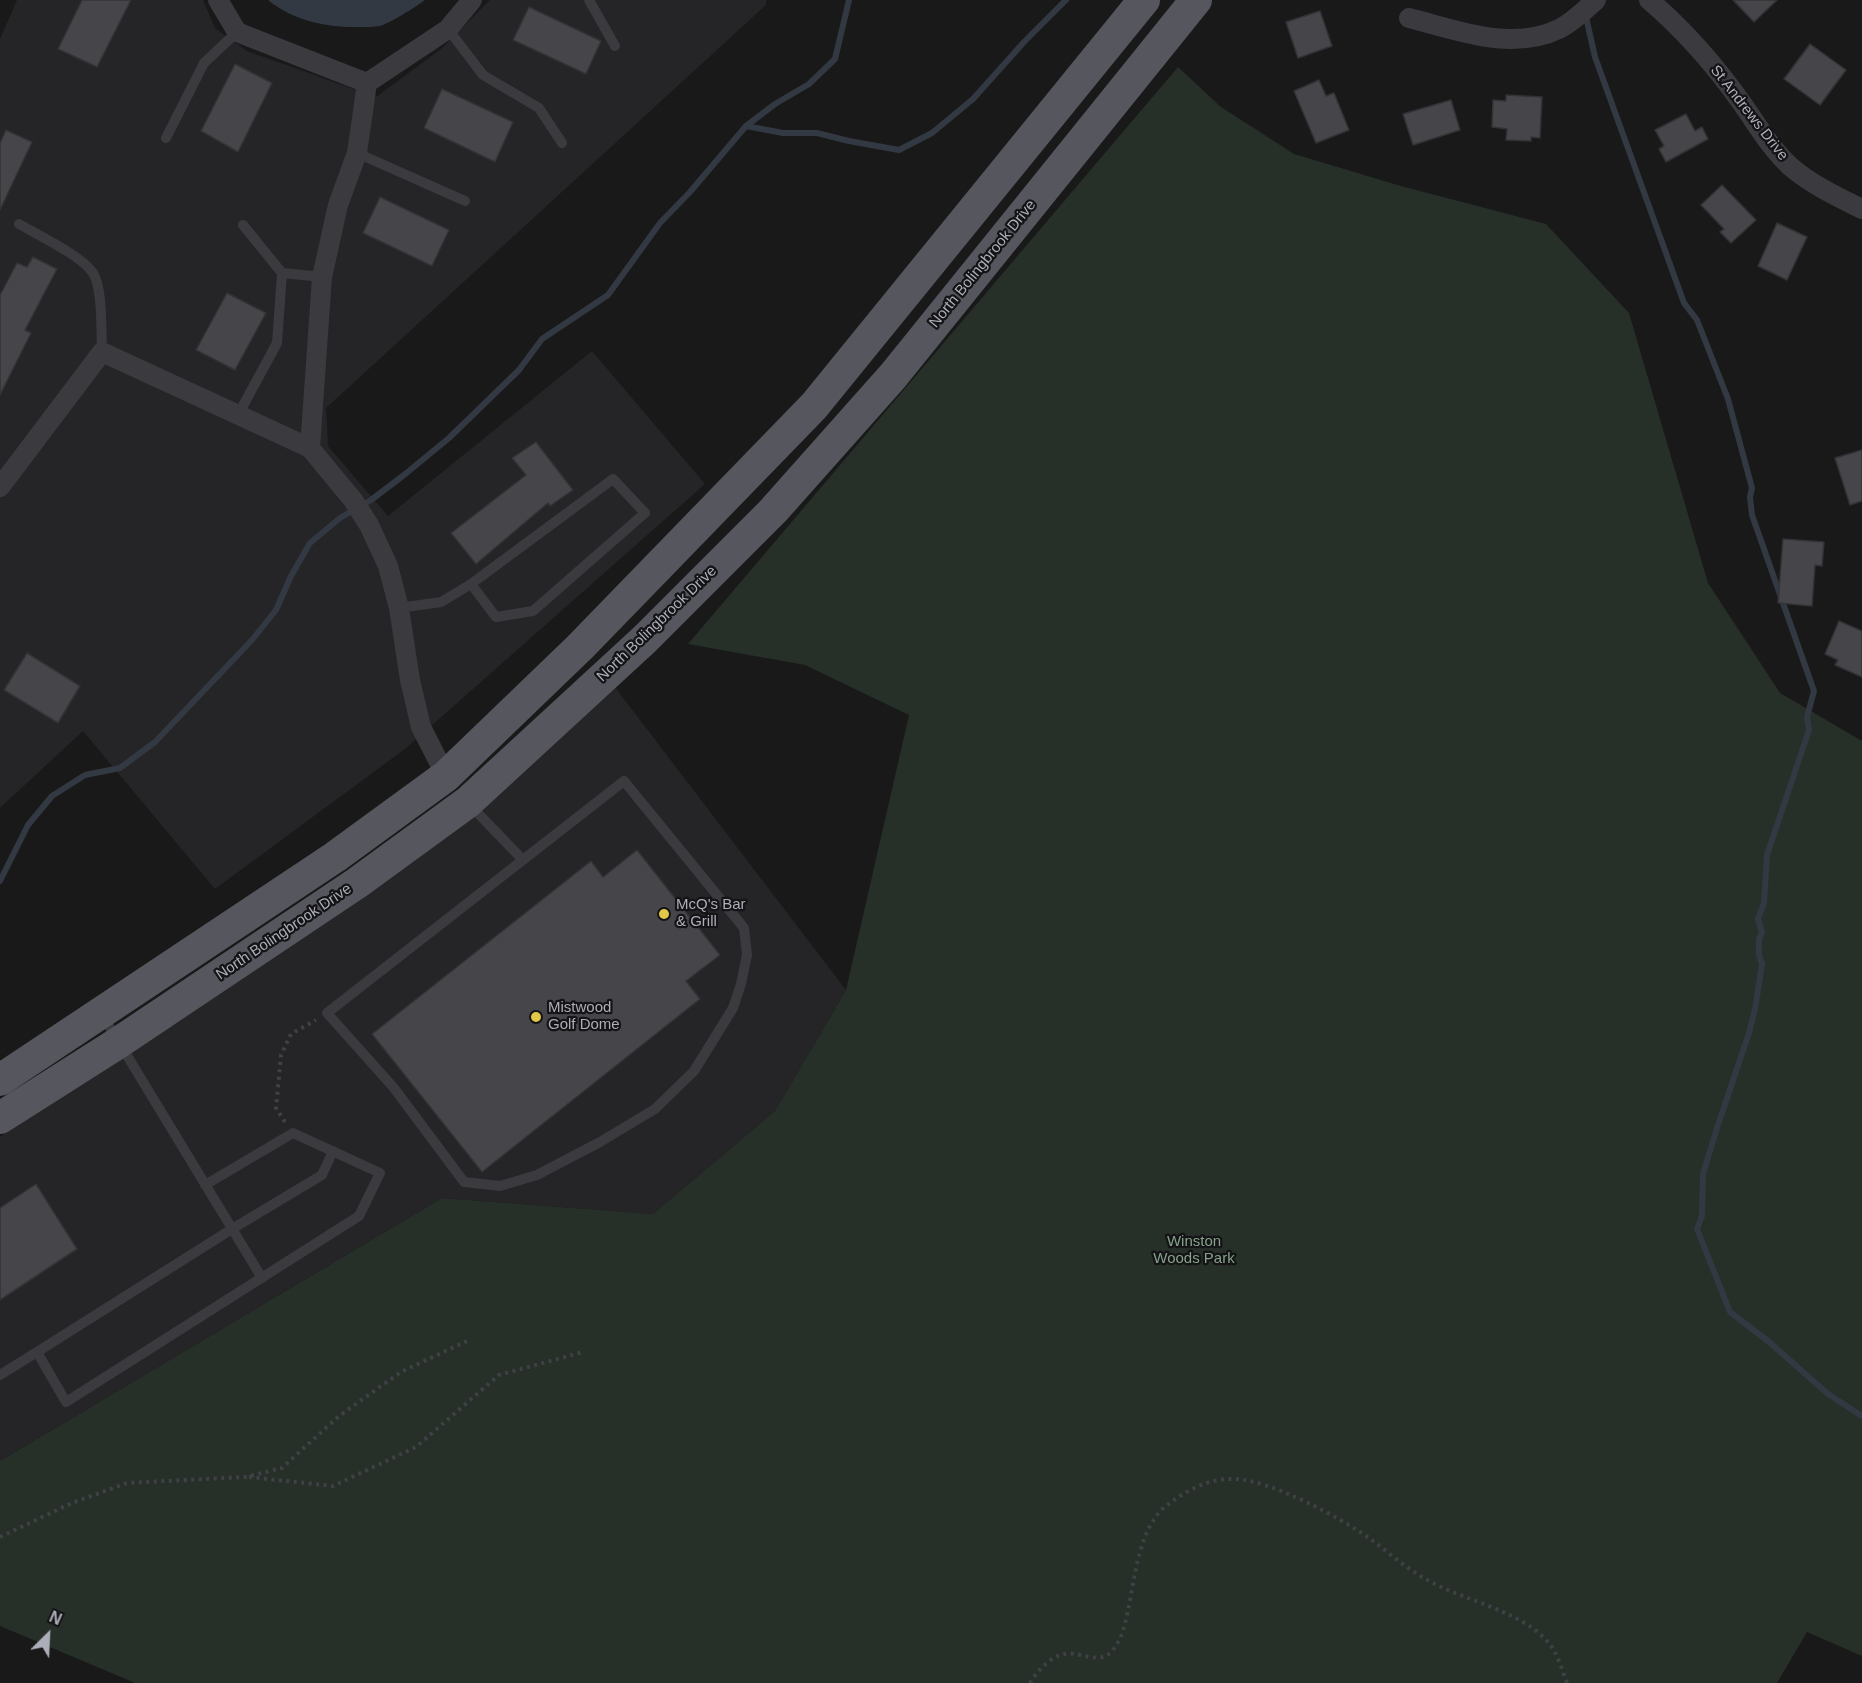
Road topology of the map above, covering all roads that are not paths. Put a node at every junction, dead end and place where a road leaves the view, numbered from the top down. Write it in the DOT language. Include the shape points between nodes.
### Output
graph roads {
  1 [pos="218,0"];
  2 [pos="472,0"];
  3 [pos="589,0"];
  4 [pos="1144,0"];
  5 [pos="1196,0"];
  6 [pos="1596,0"];
  7 [pos="1649,0"];
  8 [pos="1409,18"];
  9 [pos="448,30"];
  10 [pos="237,32"];
  11 [pos="615,46"];
  12 [pos="367,83"];
  13 [pos="166,138"];
  14 [pos="562,143"];
  15 [pos="357,153"];
  16 [pos="465,201"];
  17 [pos="1862,209"];
  18 [pos="19,224"];
  19 [pos="243,225"];
  20 [pos="282,273"];
  21 [pos="322,278"];
  22 [pos="102,352"];
  23 [pos="238,415"];
  24 [pos="310,448"];
  25 [pos="0,487"];
  26 [pos="471,584"];
  27 [pos="399,608"];
  28 [pos="446,776"];
  29 [pos="468,802"];
  30 [pos="523,860"];
  31 [pos="101,1013"];
  32 [pos="118,1043"];
  33 [pos="0,1080"];
  34 [pos="0,1118"];
  35 [pos="333,1151"];
  36 [pos="205,1185"];
  37 [pos="232,1229"];
  38 [pos="262,1278"];
  39 [pos="37,1352"];
  40 [pos="0,1375"];
  1 -- 10 [label="street"];
  2 -- 9 [label="street"];
  3 -- 11 [label="lane"];
  4 -- 28 [label="main road" via="814,406 630,597"];
  5 -- 29 [label="main road, North Bolingbrook Drive" via="893,376 773,511 645,639"];
  6 -- 8 [label="street" via="1561,28 1524,39 1474,34"];
  7 -- 17 [label="street, St Andrews Drive" via="1695,43 1773,148 1792,167 1836,197"];
  9 -- 12 [label="street"];
  9 -- 14 [label="lane" via="483,75 539,108"];
  10 -- 12 [label="street"];
  10 -- 13 [label="lane" via="204,63"];
  12 -- 15 [label="street"];
  15 -- 16 [label="lane"];
  15 -- 21 [label="street" via="338,205"];
  18 -- 22 [label="lane" via="81,261 93,273 98,286"];
  19 -- 20 [label="lane"];
  20 -- 21 [label="lane"];
  20 -- 23 [label="lane" via="277,343"];
  21 -- 24 [label="street"];
  22 -- 23 [label="street"];
  22 -- 25 [label="street"];
  23 -- 24 [label="street"];
  24 -- 27 [label="street" via="369,525 388,566"];
  26 -- 26 [label="lane" via="496,617 533,611 645,513 613,479"];
  26 -- 27 [label="lane" via="441,602"];
  27 -- 28 [label="street" via="421,727"];
  28 -- 31 [label="main road" via="335,857"];
  29 -- 30 [label="lane"];
  29 -- 32 [label="main road, North Bolingbrook Drive" via="357,883"];
  30 -- 30 [label="lane" via="327,1013 394,1088 464,1182 500,1186 537,1175 655,1109 694,1071 733,1008 747,955 744,928 624,781"];
  31 -- 32 [label="lane"];
  31 -- 33 [label="main road"];
  32 -- 34 [label="main road, North Bolingbrook Drive"];
  32 -- 36 [label="lane"];
  35 -- 36 [label="lane" via="292,1132"];
  35 -- 37 [label="lane" via="322,1175"];
  35 -- 38 [label="lane" via="380,1173 359,1216"];
  36 -- 37 [label="lane"];
  37 -- 38 [label="lane"];
  37 -- 39 [label="lane"];
  38 -- 39 [label="lane" via="66,1402"];
  39 -- 40 [label="lane"];
}
